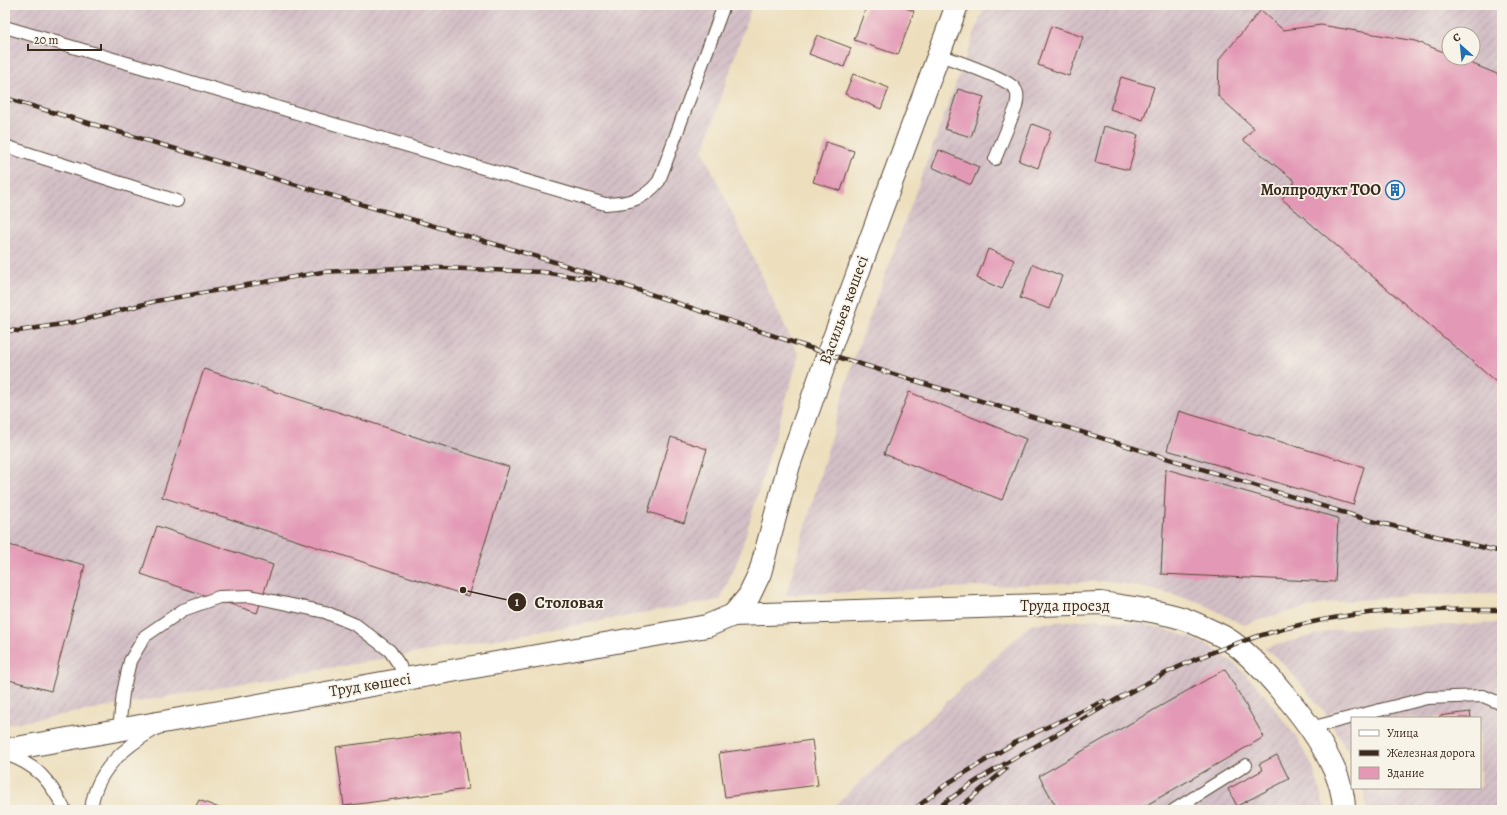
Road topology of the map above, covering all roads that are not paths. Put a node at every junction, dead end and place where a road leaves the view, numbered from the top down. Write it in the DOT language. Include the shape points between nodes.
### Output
graph roads {
  1 [pos="724,5"];
  2 [pos="957,5"];
  3 [pos="5,27"];
  4 [pos="938,54"];
  5 [pos="5,146"];
  6 [pos="996,159"];
  7 [pos="177,201"];
  8 [pos="733,615"];
  9 [pos="404,680"];
  10 [pos="1502,704"];
  11 [pos="182,717"];
  12 [pos="1351,717"];
  13 [pos="1353,717"];
  14 [pos="1310,728"];
  15 [pos="119,729"];
  16 [pos="5,750"];
  17 [pos="5,754"];
  18 [pos="1246,765"];
  19 [pos="65,810"];
  20 [pos="91,810"];
  21 [pos="1174,810"];
  22 [pos="1344,810"];
  1 -- 3 [label="lane" via="659,181 650,192 622,204 605,204"];
  2 -- 4 [label="street, Васильев көшесі"];
  4 -- 6 [label="lane" via="1004,80 1016,90 1016,107"];
  4 -- 8 [label="street, Васильев көшесі" via="789,465 760,573 749,596"];
  5 -- 7 [label="lane"];
  8 -- 9 [label="street, Труд көшесі" via="707,626"];
  8 -- 14 [label="street, Труда проезд" via="1100,603 1141,609 1182,618 1224,637 1270,678"];
  9 -- 11 [label="street, Труд көшесі"];
  9 -- 15 [label="lane" via="400,666 390,651 356,625 325,612 250,596 219,597 183,610 145,636 130,661"];
  10 -- 13 [label="lane" via="1483,696 1427,698"];
  11 -- 15 [label="street, Труд көшесі"];
  11 -- 20 [label="lane" via="156,728 124,749 102,778 95,791"];
  12 -- 14 [label="lane"];
  14 -- 22 [label="street, Труда проезд" via="1330,761 1344,797"];
  15 -- 16 [label="street, Труд көшесі"];
  17 -- 19 [label="lane" via="24,760 35,768 44,777"];
  18 -- 21 [label="lane"];
}
